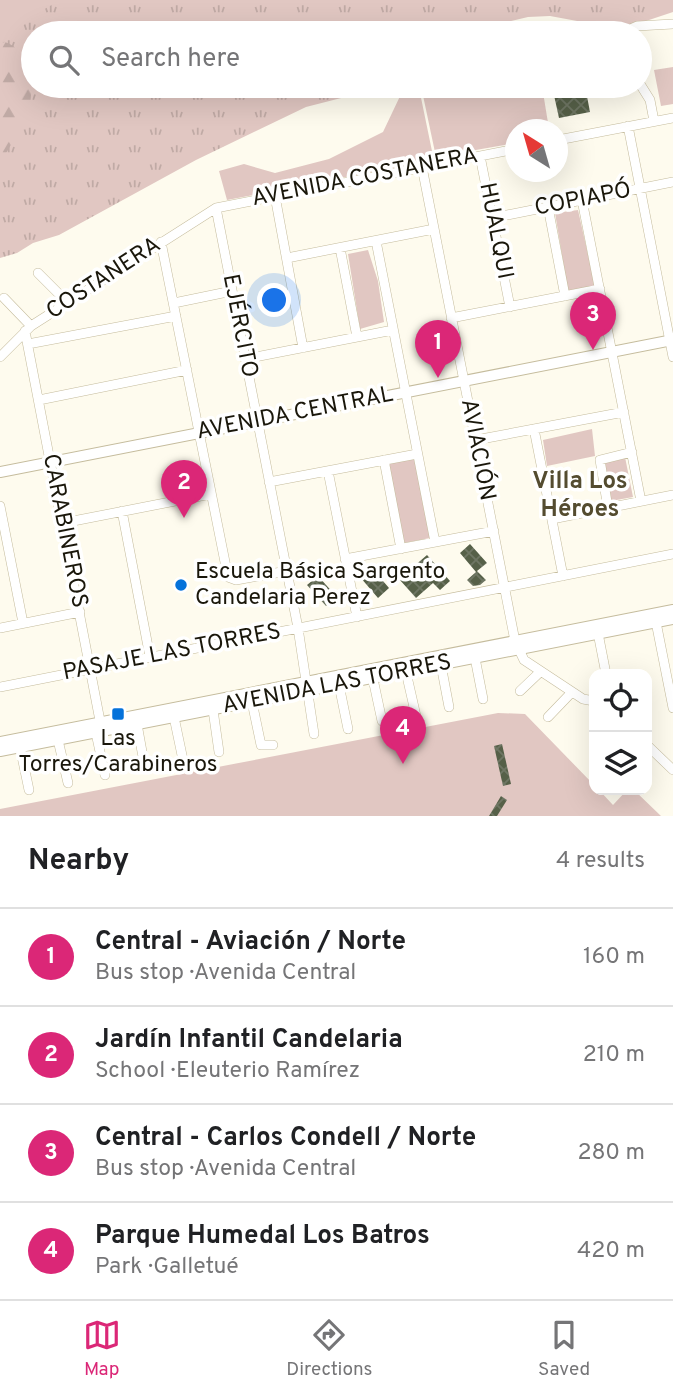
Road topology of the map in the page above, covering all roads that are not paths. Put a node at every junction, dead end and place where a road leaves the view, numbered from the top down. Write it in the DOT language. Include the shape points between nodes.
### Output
graph roads {
  1 [pos="673,24"];
  2 [pos="652,25"];
  3 [pos="649,98"];
  4 [pos="673,118"];
  5 [pos="654,121"];
  6 [pos="628,126"];
  7 [pos="568,138"];
  8 [pos="505,151"];
  9 [pos="480,156"];
  10 [pos="422,167"];
  11 [pos="673,182"];
  12 [pos="640,189"];
  13 [pos="275,196"];
  14 [pos="582,200"];
  15 [pos="548,207"];
  16 [pos="216,208"];
  17 [pos="492,218"];
  18 [pos="434,229"];
  19 [pos="376,240"];
  20 [pos="161,242"];
  21 [pos="340,248"];
  22 [pos="287,258"];
  23 [pos="38,273"];
  24 [pos="600,289"];
  25 [pos="232,291"];
  26 [pos="565,296"];
  27 [pos="4,298"];
  28 [pos="67,302"];
  29 [pos="174,303"];
  30 [pos="510,307"];
  31 [pos="176,316"];
  32 [pos="452,318"];
  33 [pos="28,328"];
  34 [pos="393,330"];
  35 [pos="357,337"];
  36 [pos="671,340"];
  37 [pos="28,344"];
  38 [pos="303,348"];
  39 [pos="612,352"];
  40 [pos="1,353"];
  41 [pos="673,357"];
  42 [pos="245,359"];
  43 [pos="187,370"];
  44 [pos="464,381"];
  45 [pos="405,392"];
  46 [pos="39,400"];
  47 [pos="624,412"];
  48 [pos="257,421"];
  49 [pos="534,429"];
  50 [pos="199,433"];
  51 [pos="476,440"];
  52 [pos="632,452"];
  53 [pos="417,454"];
  54 [pos="384,460"];
  55 [pos="51,462"];
  56 [pos="328,471"];
  57 [pos="0,472"];
  58 [pos="269,482"];
  59 [pos="211,494"];
  60 [pos="673,495"];
  61 [pos="641,501"];
  62 [pos="0,506"];
  63 [pos="608,508"];
  64 [pos="122,512"];
  65 [pos="552,519"];
  66 [pos="63,523"];
  67 [pos="494,531"];
  68 [pos="3,535"];
  69 [pos="435,542"];
  70 [pos="401,549"];
  71 [pos="673,554"];
  72 [pos="345,559"];
  73 [pos="287,571"];
  74 [pos="564,576"];
  75 [pos="505,588"];
  76 [pos="673,610"];
  77 [pos="80,612"];
  78 [pos="357,617"];
  79 [pos="673,619"];
  80 [pos="656,622"];
  81 [pos="23,624"];
  82 [pos="0,628"];
  83 [pos="298,628"];
  84 [pos="598,633"];
  85 [pos="517,645"];
  86 [pos="150,657"];
  87 [pos="475,658"];
  88 [pos="441,665"];
  89 [pos="91,669"];
  90 [pos="605,669"];
  91 [pos="406,672"];
  92 [pos="540,672"];
  93 [pos="373,678"];
  94 [pos="339,685"];
  95 [pos="0,687"];
  96 [pos="307,687"];
  97 [pos="520,691"];
  98 [pos="572,692"];
  99 [pos="483,699"];
  100 [pos="589,700"];
  101 [pos="253,702"];
  102 [pos="449,707"];
  103 [pos="673,708"];
  104 [pos="213,710"];
  105 [pos="416,716"];
  106 [pos="174,717"];
  107 [pos="548,718"];
  108 [pos="382,721"];
  109 [pos="137,724"];
  110 [pos="100,728"];
  111 [pos="348,729"];
  112 [pos="314,734"];
  113 [pos="58,740"];
  114 [pos="0,742"];
  115 [pos="273,745"];
  116 [pos="20,747"];
  117 [pos="652,750"];
  118 [pos="0,751"];
  119 [pos="219,752"];
  120 [pos="673,755"];
  121 [pos="659,757"];
  122 [pos="183,760"];
  123 [pos="145,768"];
  124 [pos="673,770"];
  125 [pos="105,775"];
  126 [pos="68,783"];
  127 [pos="29,790"];
  1 -- 2 [label="street"];
  3 -- 5 [label="street"];
  4 -- 5 [label="street"];
  5 -- 6 [label="street"];
  6 -- 7 [label="street"];
  6 -- 12 [label="street"];
  8 -- 9 [label="street, AVENIDA COSTANERA"];
  9 -- 10 [label="street, AVENIDA COSTANERA"];
  9 -- 17 [label="street, HUALQUI"];
  10 -- 13 [label="street, AVENIDA COSTANERA"];
  10 -- 18 [label="street, AVIACIÓN"];
  11 -- 12 [label="street, COPIAPÓ"];
  12 -- 14 [label="street, COPIAPÓ"];
  12 -- 36 [label="street"];
  13 -- 16 [label="street, AVENIDA COSTANERA"];
  13 -- 22 [label="street"];
  14 -- 15 [label="street, COPIAPÓ"];
  14 -- 24 [label="street"];
  15 -- 17 [label="street, COPIAPÓ"];
  15 -- 26 [label="street"];
  16 -- 20 [label="street, COSTANERA"];
  16 -- 25 [label="street, EJÉRCITO"];
  17 -- 30 [label="street, HUALQUI"];
  18 -- 19 [label="street"];
  18 -- 32 [label="street, AVIACIÓN"];
  19 -- 21 [label="street"];
  19 -- 34 [label="street"];
  20 -- 28 [label="street, COSTANERA"];
  20 -- 29 [label="street"];
  21 -- 22 [label="street"];
  21 -- 35 [label="street"];
  22 -- 38 [label="street"];
  23 -- 28 [label="street"];
  24 -- 26 [label="street"];
  24 -- 39 [label="street"];
  25 -- 29 [label="street"];
  25 -- 42 [label="street, EJÉRCITO"];
  26 -- 30 [label="street"];
  27 -- 33 [label="street"];
  28 -- 33 [label="street, COSTANERA"];
  29 -- 31 [label="street"];
  30 -- 32 [label="street"];
  31 -- 37 [label="street"];
  31 -- 43 [label="street"];
  32 -- 44 [label="street, AVIACIÓN"];
  33 -- 37 [label="street, CARABINEROS"];
  33 -- 40 [label="street, COSTANERA"];
  34 -- 35 [label="street"];
  34 -- 45 [label="street"];
  35 -- 38 [label="street"];
  36 -- 39 [label="street, AVENIDA CENTRAL"];
  36 -- 41 [label="street"];
  37 -- 46 [label="street, CARABINEROS"];
  38 -- 42 [label="street"];
  39 -- 44 [label="street, AVENIDA CENTRAL"];
  39 -- 47 [label="street"];
  42 -- 48 [label="street, EJÉRCITO"];
  43 -- 46 [label="street"];
  43 -- 50 [label="street"];
  44 -- 45 [label="street, AVENIDA CENTRAL"];
  44 -- 51 [label="street, AVIACIÓN"];
  45 -- 48 [label="street, AVENIDA CENTRAL"];
  45 -- 53 [label="street"];
  46 -- 55 [label="street, CARABINEROS"];
  47 -- 49 [label="street"];
  47 -- 52 [label="street"];
  48 -- 50 [label="street, AVENIDA CENTRAL"];
  48 -- 58 [label="street, EJÉRCITO"];
  49 -- 51 [label="street"];
  49 -- 65 [label="street"];
  50 -- 55 [label="street, AVENIDA CENTRAL"];
  50 -- 59 [label="street"];
  51 -- 67 [label="street, AVIACIÓN"];
  52 -- 61 [label="street"];
  52 -- 63 [label="street" via="599,461"];
  53 -- 54 [label="street"];
  53 -- 69 [label="street"];
  54 -- 56 [label="street"];
  54 -- 70 [label="street"];
  55 -- 57 [label="street, AVENIDA CENTRAL"];
  55 -- 66 [label="street, CARABINEROS"];
  56 -- 58 [label="street"];
  56 -- 72 [label="street"];
  58 -- 73 [label="street, EJÉRCITO"];
  59 -- 64 [label="street"];
  59 -- 73 [label="street" via="228,577 236,580"];
  60 -- 61 [label="street"];
  61 -- 63 [label="street"];
  62 -- 68 [label="street"];
  63 -- 65 [label="street"];
  64 -- 66 [label="street"];
  64 -- 86 [label="street"];
  65 -- 74 [label="street"];
  66 -- 77 [label="street, CARABINEROS"];
  67 -- 69 [label="street"];
  67 -- 75 [label="street, AVIACIÓN"];
  68 -- 81 [label="street"];
  69 -- 70 [label="street"];
  70 -- 72 [label="street"];
  71 -- 74 [label="street, PASAJE LAS TORRES"];
  72 -- 78 [label="street"];
  73 -- 83 [label="street, EJÉRCITO"];
  74 -- 75 [label="street, PASAJE LAS TORRES"];
  75 -- 78 [label="street, PASAJE LAS TORRES"];
  75 -- 85 [label="street, AVIACIÓN"];
  76 -- 85 [label="street, AVENIDA LAS TORRES"];
  77 -- 81 [label="street"];
  77 -- 89 [label="street, CARABINEROS"];
  78 -- 83 [label="street, PASAJE LAS TORRES"];
  79 -- 80 [label="street, AVENIDA LAS TORRES"];
  80 -- 84 [label="street, AVENIDA LAS TORRES"];
  80 -- 103 [label="street"];
  81 -- 82 [label="street"];
  83 -- 86 [label="street, PASAJE LAS TORRES"];
  83 -- 96 [label="street, EJÉRCITO"];
  84 -- 85 [label="street, AVENIDA LAS TORRES"];
  84 -- 90 [label="street"];
  85 -- 87 [label="street, AVENIDA LAS TORRES"];
  85 -- 92 [label="street" via="524,660"];
  85 -- 96 [label="street, AVENIDA LAS TORRES"];
  86 -- 89 [label="street, PASAJE LAS TORRES"];
  87 -- 88 [label="street, AVENIDA LAS TORRES"];
  87 -- 99 [label="street"];
  88 -- 91 [label="street, AVENIDA LAS TORRES"];
  88 -- 102 [label="street"];
  89 -- 95 [label="street, PASAJE LAS TORRES"];
  89 -- 110 [label="street, CARABINEROS"];
  91 -- 93 [label="street, AVENIDA LAS TORRES"];
  91 -- 105 [label="street"];
  92 -- 97 [label="street"];
  92 -- 98 [label="street"];
  93 -- 94 [label="street, AVENIDA LAS TORRES"];
  93 -- 108 [label="street"];
  94 -- 96 [label="street, AVENIDA LAS TORRES"];
  94 -- 111 [label="street"];
  96 -- 101 [label="street, AVENIDA LAS TORRES"];
  96 -- 110 [label="street, AVENIDA LAS TORRES"];
  96 -- 112 [label="street, EJÉRCITO"];
  98 -- 100 [label="street"];
  98 -- 107 [label="street"];
  101 -- 104 [label="street, AVENIDA LAS TORRES"];
  101 -- 115 [label="street" via="261,746"];
  104 -- 106 [label="street, AVENIDA LAS TORRES"];
  104 -- 119 [label="street"];
  106 -- 109 [label="street, AVENIDA LAS TORRES"];
  106 -- 122 [label="street"];
  109 -- 110 [label="street, AVENIDA LAS TORRES"];
  109 -- 123 [label="street"];
  110 -- 113 [label="street, AVENIDA LAS TORRES"];
  110 -- 114 [label="street, AVENIDA LAS TORRES"];
  110 -- 125 [label="street, CARABINEROS"];
  113 -- 116 [label="street, AVENIDA LAS TORRES"];
  113 -- 126 [label="street"];
  116 -- 118 [label="street, AVENIDA LAS TORRES"];
  116 -- 127 [label="street"];
  117 -- 121 [label="street"];
  120 -- 121 [label="street"];
  121 -- 124 [label="street"];
}
